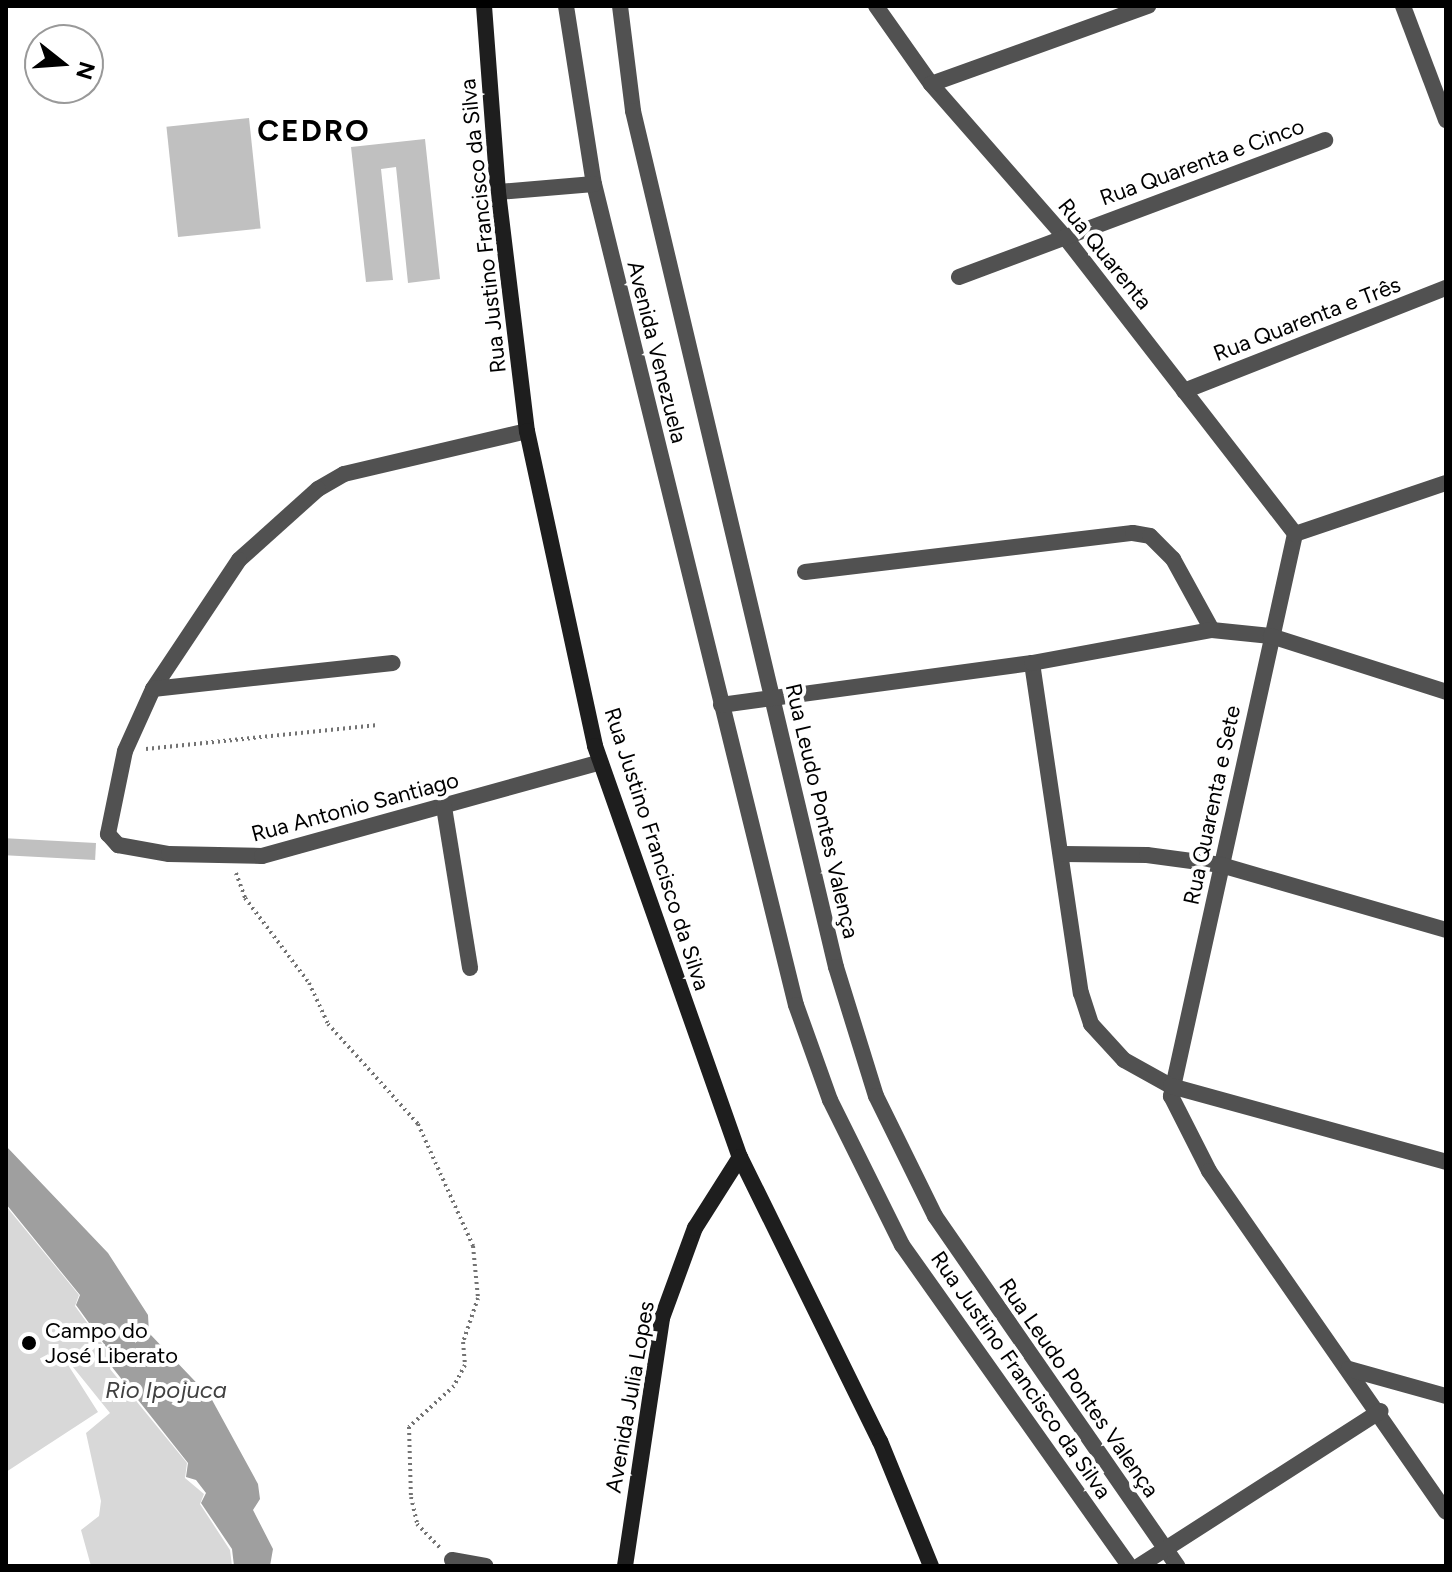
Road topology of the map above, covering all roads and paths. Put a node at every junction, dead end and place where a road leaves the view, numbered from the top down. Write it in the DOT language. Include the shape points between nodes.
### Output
graph roads {
  1 [pos="484,6"];
  2 [pos="566,6"];
  3 [pos="620,6"];
  4 [pos="876,6"];
  5 [pos="1148,6"];
  6 [pos="1403,6"];
  7 [pos="931,84"];
  8 [pos="1446,120"];
  9 [pos="1325,140"];
  10 [pos="594,184"];
  11 [pos="498,192"];
  12 [pos="1065,237"];
  13 [pos="959,277"];
  14 [pos="1446,288"];
  15 [pos="1184,391"];
  16 [pos="527,431"];
  17 [pos="1446,483"];
  18 [pos="1295,534"];
  19 [pos="805,572"];
  20 [pos="1212,630"];
  21 [pos="1271,636"];
  22 [pos="393,663"];
  23 [pos="1032,663"];
  24 [pos="153,689"];
  25 [pos="1446,692"];
  26 [pos="773,698"];
  27 [pos="721,705"];
  28 [pos="378,725"];
  29 [pos="125,751"];
  30 [pos="600,762"];
  31 [pos="444,807"];
  32 [pos="1064,854"];
  33 [pos="231,859"];
  34 [pos="1221,865"];
  35 [pos="1446,930"];
  36 [pos="470,968"];
  37 [pos="1171,1086"];
  38 [pos="740,1157"];
  39 [pos="1446,1162"];
  40 [pos="1349,1369"];
  41 [pos="1446,1396"];
  42 [pos="1380,1411"];
  43 [pos="1446,1512"];
  44 [pos="1166,1550"];
  45 [pos="452,1560"];
  46 [pos="485,1566"];
  47 [pos="625,1566"];
  48 [pos="931,1566"];
  49 [pos="1129,1566"];
  50 [pos="1139,1566"];
  51 [pos="1177,1566"];
  1 -- 11 [label="main road, Rua Justino Francisco da Silva"];
  2 -- 10 [label="street, Avenida Venezuela"];
  3 -- 26 [label="street, Rua Leudo Pontes Valença" via="633,111"];
  4 -- 7 [label="street, Rua Quarenta"];
  5 -- 7 [label="street"];
  6 -- 8 [label="street"];
  7 -- 12 [label="street, Rua Quarenta"];
  9 -- 12 [label="street, Rua Quarenta e Cinco"];
  10 -- 11 [label="street"];
  10 -- 27 [label="street, Avenida Venezuela"];
  11 -- 16 [label="main road, Rua Justino Francisco da Silva"];
  12 -- 13 [label="street, Rua Quarenta e Cinco"];
  12 -- 15 [label="street, Rua Quarenta"];
  14 -- 15 [label="street, Rua Quarenta e Três"];
  15 -- 18 [label="street, Rua Quarenta"];
  16 -- 24 [label="street" via="388,460 318,489 239,560"];
  16 -- 30 [label="main road, Rua Justino Francisco da Silva"];
  17 -- 18 [label="street"];
  18 -- 21 [label="street, Rua Quarenta e Sete"];
  19 -- 20 [label="street" via="1133,533 1160,543"];
  20 -- 21 [label="street"];
  20 -- 23 [label="street"];
  21 -- 25 [label="street"];
  21 -- 34 [label="street, Rua Quarenta e Sete"];
  22 -- 24 [label="street"];
  23 -- 26 [label="street"];
  23 -- 32 [label="street"];
  24 -- 29 [label="street"];
  26 -- 27 [label="street"];
  26 -- 44 [label="street, Rua Leudo Pontes Valença" via="836,967 876,1096 935,1216"];
  27 -- 49 [label="street, Rua Justino Francisco da Silva" via="796,1005 830,1100 902,1245"];
  28 -- 29 [label="path"];
  29 -- 33 [label="street, Rua Antonio Santiago" via="108,834 118,845"];
  30 -- 31 [label="street, Rua Antonio Santiago"];
  30 -- 38 [label="main road, Rua Justino Francisco da Silva"];
  31 -- 33 [label="street, Rua Antonio Santiago" via="277,853"];
  31 -- 36 [label="street"];
  32 -- 34 [label="street" via="1147,855"];
  32 -- 37 [label="street" via="1081,993 1091,1024 1124,1060"];
  33 -- 45 [label="path" via="245,898 309,983 328,1024 418,1124 473,1246 478,1298 463,1342 465,1365 454,1386 409,1427 407,1451 417,1524"];
  34 -- 35 [label="street"];
  34 -- 37 [label="street, Rua Quarenta e Sete"];
  37 -- 39 [label="street"];
  37 -- 40 [label="street" via="1174,1107 1209,1171"];
  38 -- 47 [label="main road, Avenida Julia Lopes" via="695,1228 662,1318"];
  38 -- 48 [label="main road, Rua Justino Francisco da Silva" via="880,1441"];
  40 -- 41 [label="street"];
  40 -- 42 [label="street"];
  42 -- 43 [label="street"];
  42 -- 44 [label="street"];
  44 -- 50 [label="street"];
  44 -- 51 [label="street, Rua Leudo Pontes Valença"];
  45 -- 46 [label="street"];
}
